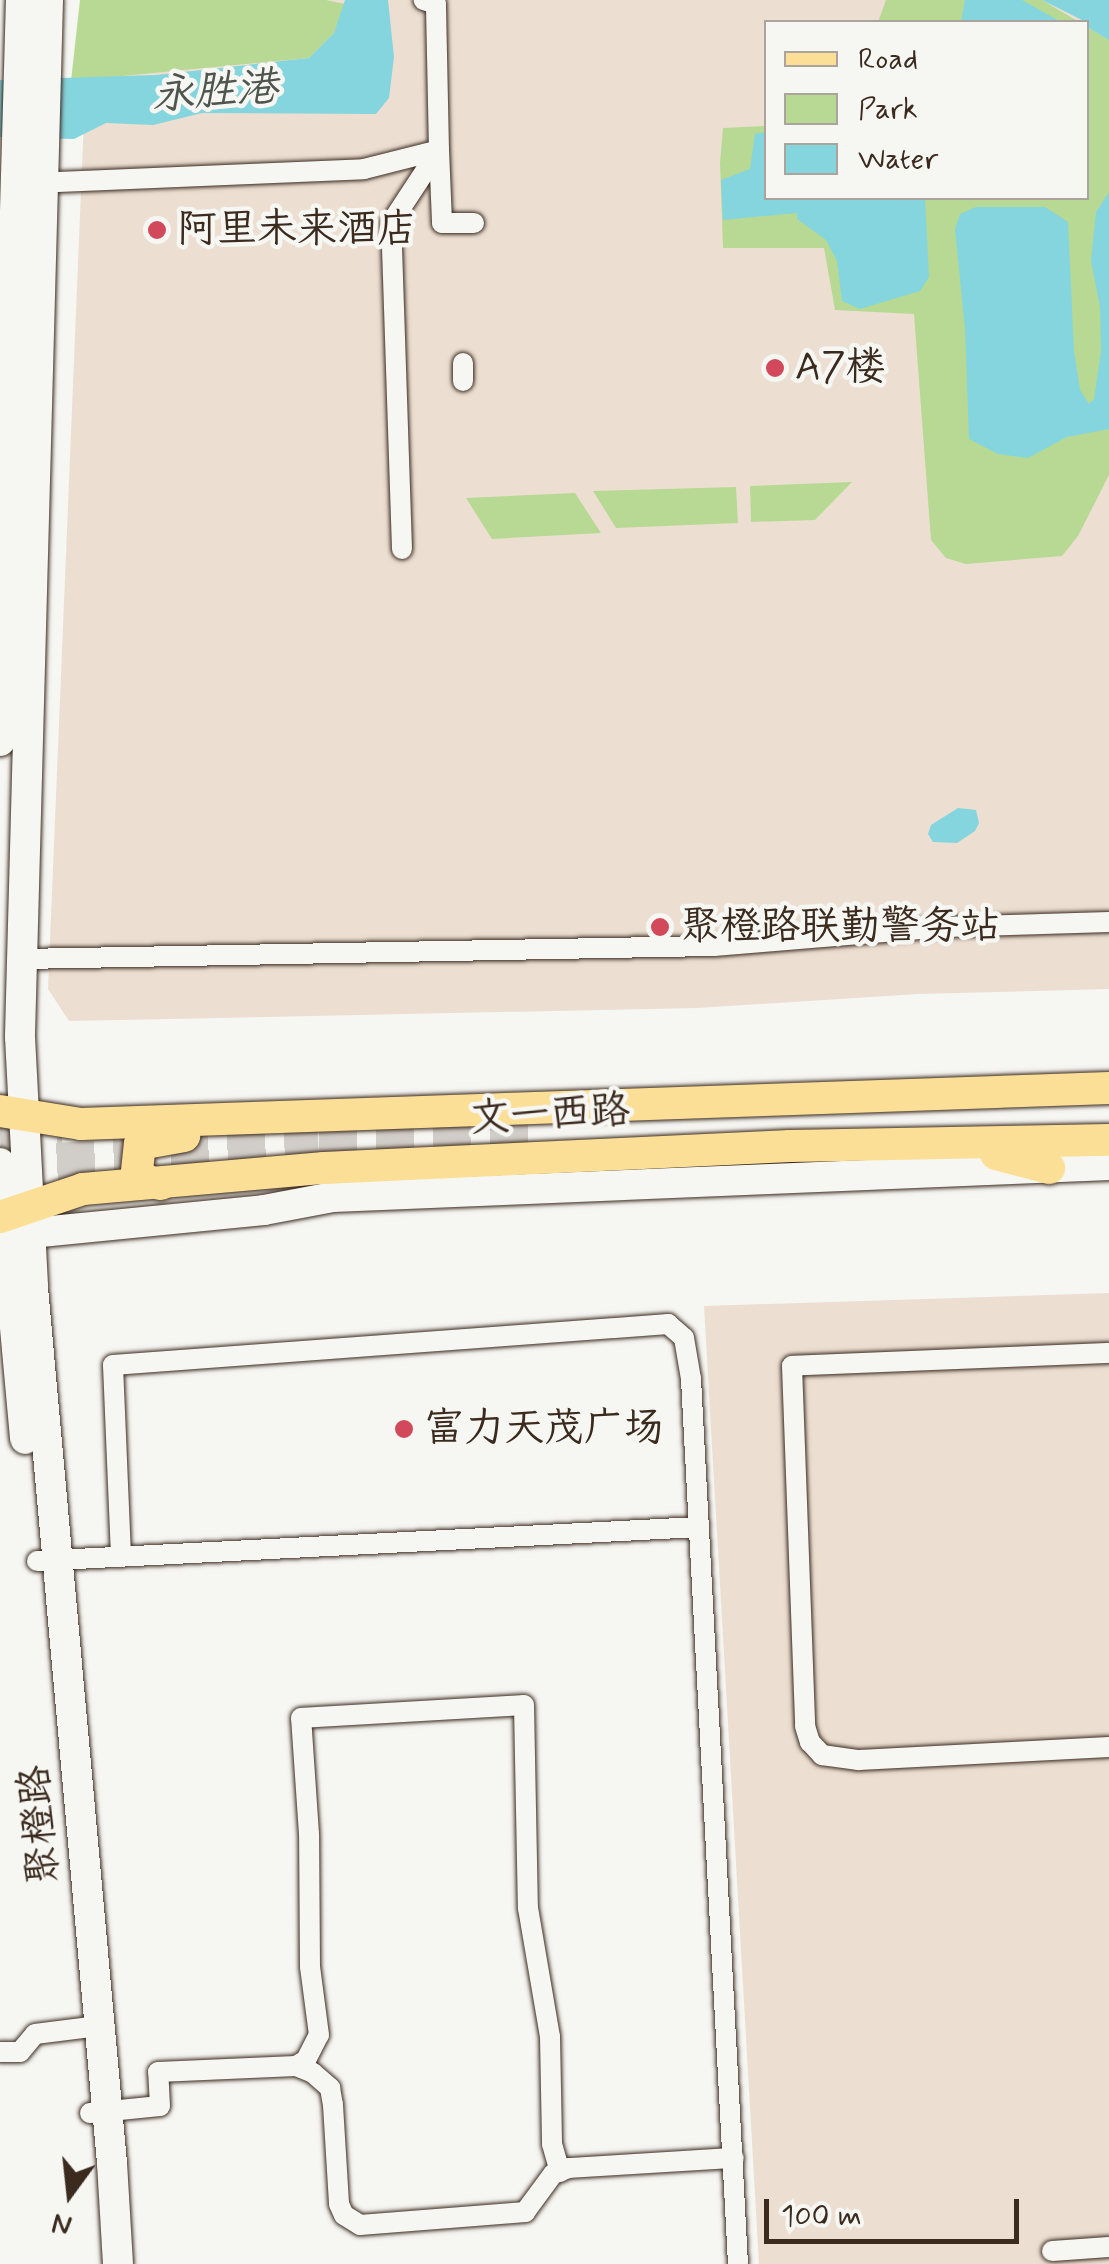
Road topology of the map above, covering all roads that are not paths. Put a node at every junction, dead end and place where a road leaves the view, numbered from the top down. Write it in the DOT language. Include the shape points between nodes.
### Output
graph roads {
  1 [pos="21,0"];
  2 [pos="48,0"];
  3 [pos="424,0"];
  4 [pos="439,150"];
  5 [pos="30,183"];
  6 [pos="474,223"];
  7 [pos="402,550"];
  8 [pos="12,597"];
  9 [pos="0,741"];
  10 [pos="1109,922"];
  11 [pos="22,959"];
  12 [pos="1109,1088"];
  13 [pos="12,1113"];
  14 [pos="336,1114"];
  15 [pos="1109,1140"];
  16 [pos="958,1144"];
  17 [pos="0,1163"];
  18 [pos="1109,1165"];
  19 [pos="1050,1168"];
  20 [pos="161,1184"];
  21 [pos="12,1224"];
  22 [pos="1109,1354"];
  23 [pos="699,1527"];
  24 [pos="120,1556"];
  25 [pos="46,1560"];
  26 [pos="1109,1747"];
  27 [pos="91,2026"];
  28 [pos="0,2052"];
  29 [pos="296,2066"];
  30 [pos="98,2112"];
  31 [pos="734,2158"];
  32 [pos="560,2172"];
  33 [pos="1109,2247"];
  34 [pos="1052,2251"];
  35 [pos="99,2264"];
  36 [pos="118,2264"];
  37 [pos="738,2264"];
  1 -- 5 [label="street, 聚橙路"];
  2 -- 5 [label="street, 聚橙路"];
  3 -- 4 [label="street" via="436,4"];
  4 -- 5 [label="street" via="364,169"];
  4 -- 6 [label="street" via="442,223"];
  4 -- 7 [label="street" via="391,223"];
  5 -- 8 [label="street, 聚橙路"];
  8 -- 9 [label="street, 聚橙路"];
  8 -- 11 [label="street, 聚橙路"];
  10 -- 11 [label="street" via="944,927 714,946"];
  11 -- 13 [label="street, 聚橙路"];
  12 -- 14 [label="main road, 文一西路"];
  13 -- 14 [label="main road, 文一西路" via="81,1124"];
  13 -- 21 [label="street, 聚橙路"];
  14 -- 20 [label="main road" via="265,1132 151,1139 140,1144 136,1171 146,1182"];
  15 -- 16 [label="main road, 文一西路"];
  16 -- 19 [label="main road"];
  16 -- 20 [label="main road, 文一西路" via="363,1166"];
  17 -- 21 [label="street, 聚橙路"];
  18 -- 19 [label="street"];
  19 -- 21 [label="street" via="333,1196 264,1210"];
  20 -- 21 [label="main road, 文一西路" via="83,1189"];
  21 -- 25 [label="street, 聚橙路"];
  22 -- 26 [label="street" via="792,1366 810,1742 822,1755 859,1760"];
  23 -- 24 [label="street"];
  23 -- 24 [label="street" via="691,1380 684,1338 668,1324 114,1365"];
  23 -- 31 [label="street"];
  24 -- 25 [label="street"];
  25 -- 27 [label="street, 聚橙路"];
  27 -- 28 [label="street" via="36,2034 20,2052"];
  27 -- 30 [label="street, 聚橙路"];
  29 -- 30 [label="street" via="158,2072 160,2106"];
  29 -- 32 [label="street" via="330,2088 340,2204 360,2225 525,2212"];
  29 -- 32 [label="street" via="318,2035 302,1718 524,1705 528,1908 550,2038 552,2144"];
  30 -- 35 [label="street, 聚橙路"];
  30 -- 36 [label="street, 聚橙路"];
  31 -- 32 [label="street"];
  31 -- 37 [label="street"];
  33 -- 34 [label="street"];
}
